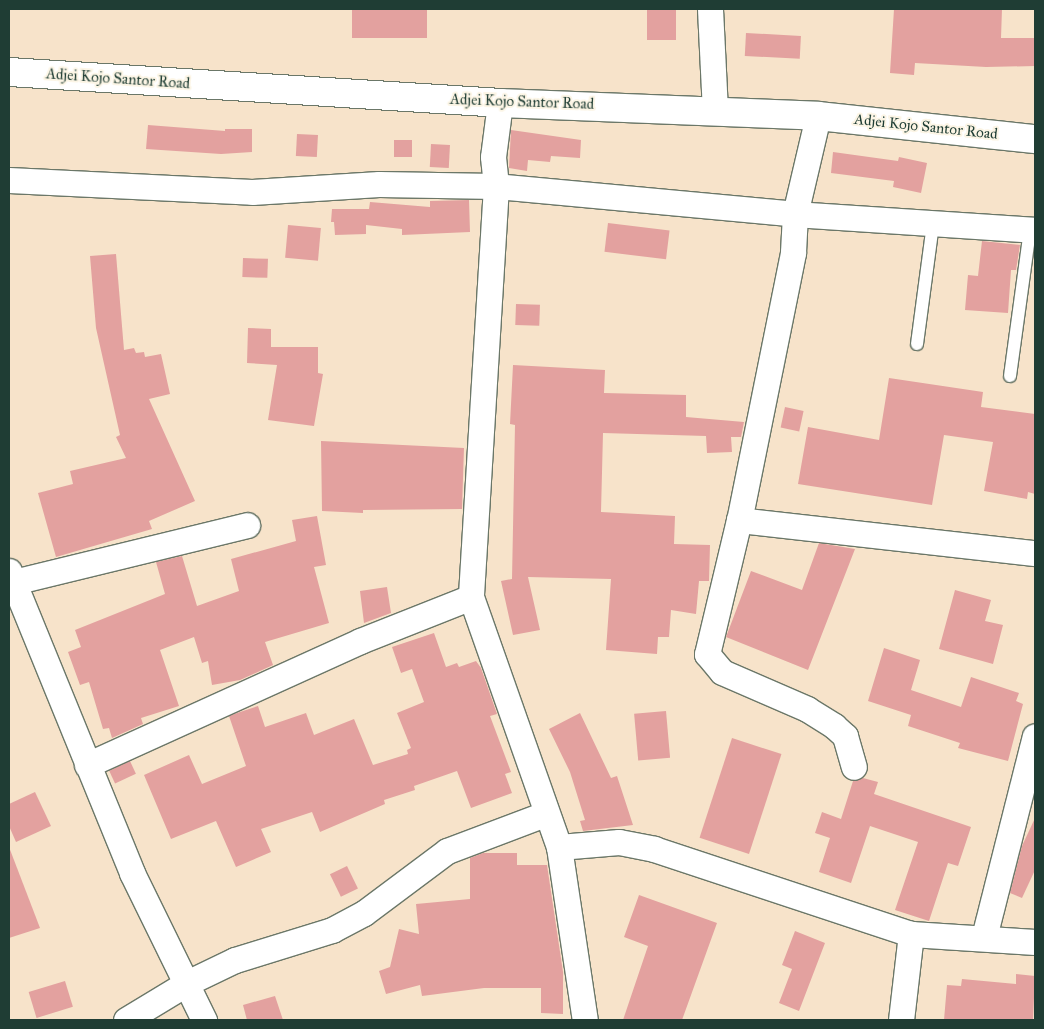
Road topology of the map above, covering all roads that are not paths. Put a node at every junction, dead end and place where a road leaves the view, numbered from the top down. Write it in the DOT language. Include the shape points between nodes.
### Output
graph roads {
  1 [pos="710,9"];
  2 [pos="9,72"];
  3 [pos="500,103"];
  4 [pos="715,111"];
  5 [pos="818,116"];
  6 [pos="1035,139"];
  7 [pos="9,180"];
  8 [pos="496,186"];
  9 [pos="795,214"];
  10 [pos="933,224"];
  11 [pos="1033,230"];
  12 [pos="918,344"];
  13 [pos="1010,376"];
  14 [pos="739,520"];
  15 [pos="247,525"];
  16 [pos="1035,553"];
  17 [pos="11,577"];
  18 [pos="471,597"];
  19 [pos="1035,736"];
  20 [pos="87,765"];
  21 [pos="854,767"];
  22 [pos="1031,777"];
  23 [pos="545,814"];
  24 [pos="559,847"];
  25 [pos="911,934"];
  26 [pos="984,937"];
  27 [pos="1035,942"];
  28 [pos="187,983"];
  29 [pos="126,1020"];
  30 [pos="204,1020"];
  31 [pos="585,1020"];
  32 [pos="901,1020"];
  1 -- 4 [label="street"];
  2 -- 3 [label="street, Adjei Kojo Santor Road"];
  3 -- 4 [label="street, Adjei Kojo Santor Road"];
  3 -- 8 [label="street" via="494,157"];
  4 -- 5 [label="street, Adjei Kojo Santor Road"];
  5 -- 6 [label="street, Adjei Kojo Santor Road"];
  5 -- 9 [label="street"];
  7 -- 8 [label="street" via="252,192 379,184"];
  8 -- 9 [label="street"];
  8 -- 18 [label="street"];
  9 -- 10 [label="street"];
  9 -- 14 [label="street" via="793,253"];
  10 -- 11 [label="street"];
  10 -- 12 [label="lane"];
  11 -- 13 [label="lane"];
  14 -- 16 [label="street"];
  14 -- 21 [label="street" via="707,654 722,672 807,709 834,726 845,736"];
  15 -- 17 [label="street"];
  17 -- 20 [label="street"];
  18 -- 20 [label="street" via="360,641"];
  18 -- 23 [label="street" via="513,710"];
  19 -- 22 [label="street"];
  20 -- 28 [label="street" via="132,873"];
  22 -- 26 [label="street"];
  23 -- 24 [label="street"];
  23 -- 28 [label="street" via="447,851 364,913 332,930 235,960"];
  24 -- 25 [label="street" via="619,842 654,849"];
  24 -- 31 [label="street"];
  25 -- 26 [label="street"];
  25 -- 32 [label="street"];
  26 -- 27 [label="street"];
  28 -- 29 [label="street"];
  28 -- 30 [label="street"];
}
